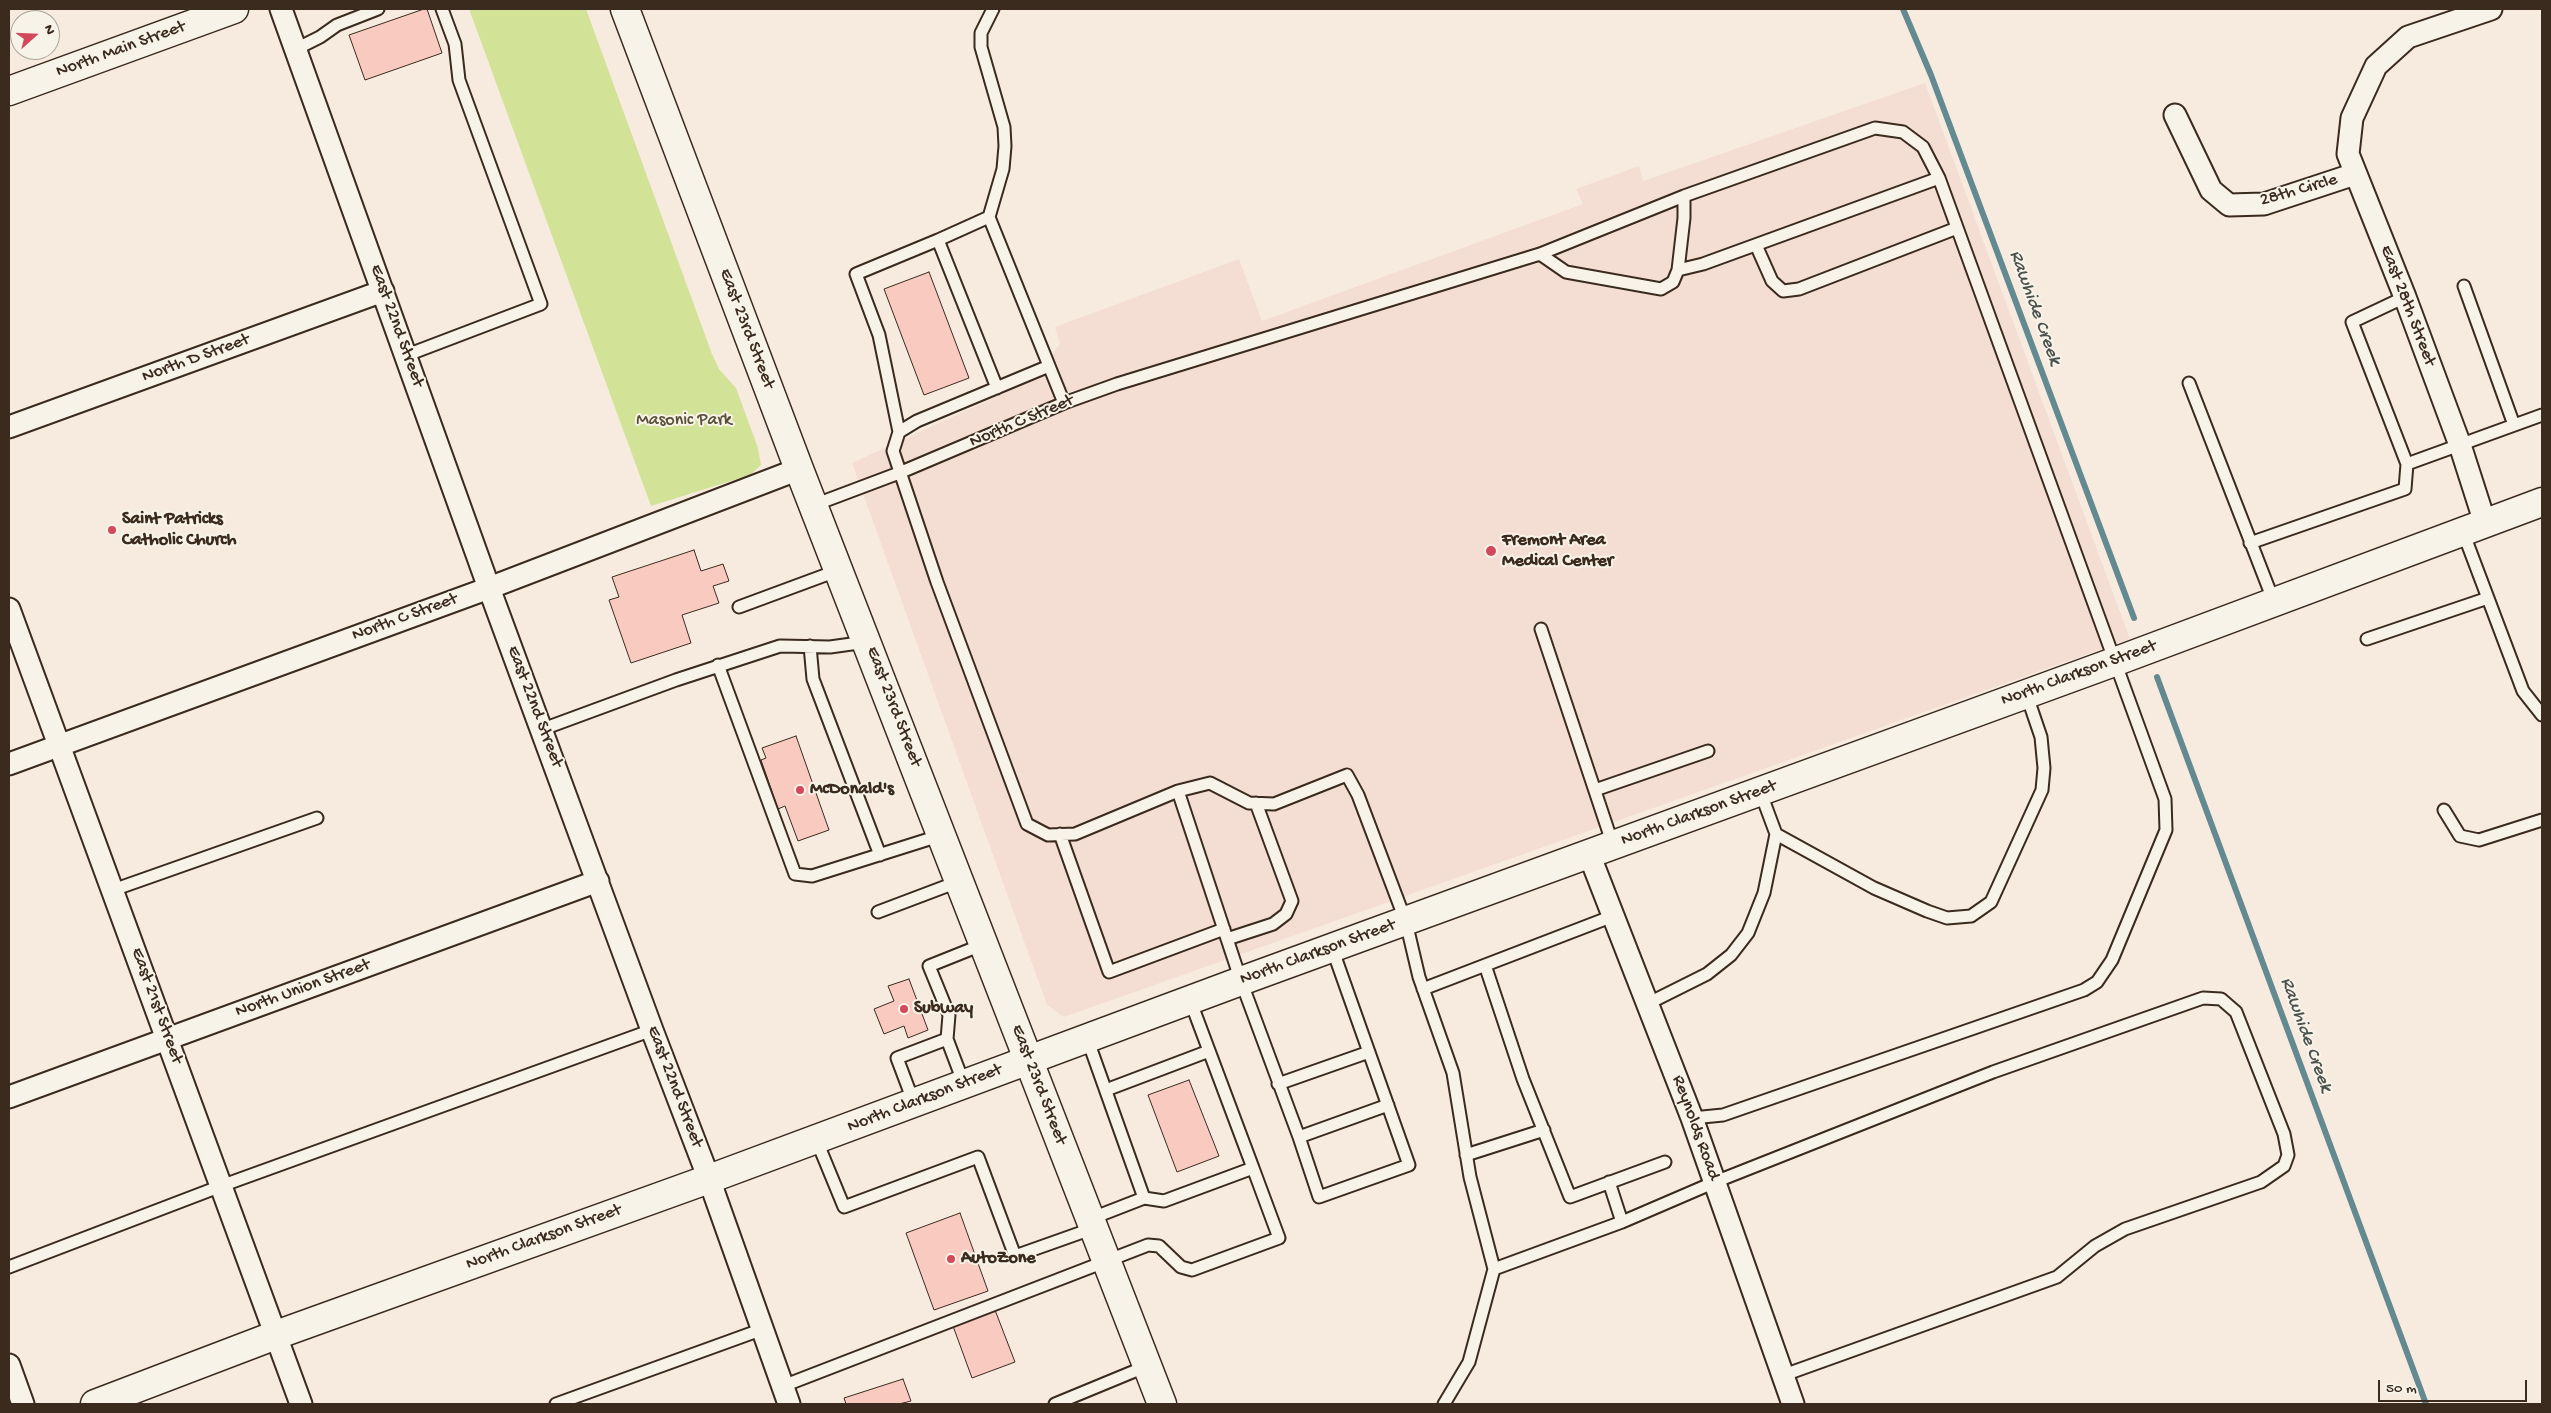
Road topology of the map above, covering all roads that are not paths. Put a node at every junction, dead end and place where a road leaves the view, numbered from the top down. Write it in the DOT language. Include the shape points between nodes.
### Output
graph roads {
  1 [pos="234,9"];
  2 [pos="281,9"];
  3 [pos="378,9"];
  4 [pos="442,9"];
  5 [pos="625,9"];
  6 [pos="993,9"];
  7 [pos="2491,9"];
  8 [pos="296,48"];
  9 [pos="9,91"];
  10 [pos="2175,115"];
  11 [pos="2355,174"];
  12 [pos="1939,178"];
  13 [pos="1684,196"];
  14 [pos="990,218"];
  15 [pos="1957,228"];
  16 [pos="938,240"];
  17 [pos="1756,245"];
  18 [pos="1540,254"];
  19 [pos="1678,270"];
  20 [pos="2464,286"];
  21 [pos="383,292"];
  22 [pos="2405,297"];
  23 [pos="407,355"];
  24 [pos="1048,366"];
  25 [pos="2189,383"];
  26 [pos="997,388"];
  27 [pos="1064,403"];
  28 [pos="2542,415"];
  29 [pos="2514,426"];
  30 [pos="9,427"];
  31 [pos="900,432"];
  32 [pos="2460,445"];
  33 [pos="2407,464"];
  34 [pos="799,469"];
  35 [pos="899,473"];
  36 [pos="2542,502"];
  37 [pos="814,504"];
  38 [pos="2474,527"];
  39 [pos="2250,543"];
  40 [pos="839,570"];
  41 [pos="489,588"];
  42 [pos="2488,598"];
  43 [pos="2274,602"];
  44 [pos="739,607"];
  45 [pos="9,609"];
  46 [pos="1541,629"];
  47 [pos="2367,639"];
  48 [pos="868,642"];
  49 [pos="810,646"];
  50 [pos="2114,662"];
  51 [pos="718,666"];
  52 [pos="2026,694"];
  53 [pos="2542,715"];
  54 [pos="543,729"];
  55 [pos="60,746"];
  56 [pos="1708,751"];
  57 [pos="9,764"];
  58 [pos="1595,790"];
  59 [pos="1178,791"];
  60 [pos="1760,791"];
  61 [pos="1256,803"];
  62 [pos="2444,810"];
  63 [pos="317,818"];
  64 [pos="2542,820"];
  65 [pos="1060,834"];
  66 [pos="1776,834"];
  67 [pos="942,835"];
  68 [pos="1601,850"];
  69 [pos="880,854"];
  70 [pos="598,881"];
  71 [pos="960,881"];
  72 [pos="113,890"];
  73 [pos="878,912"];
  74 [pos="1613,916"];
  75 [pos="1406,922"];
  76 [pos="1225,934"];
  77 [pos="984,944"];
  78 [pos="1332,948"];
  79 [pos="1485,965"];
  80 [pos="1241,981"];
  81 [pos="1423,988"];
  82 [pos="1190,1000"];
  83 [pos="1647,1004"];
  84 [pos="652,1030"];
  85 [pos="1087,1038"];
  86 [pos="168,1039"];
  87 [pos="946,1039"];
  88 [pos="1209,1051"];
  89 [pos="1369,1052"];
  90 [pos="1028,1060"];
  91 [pos="1278,1084"];
  92 [pos="964,1085"];
  93 [pos="1106,1090"];
  94 [pos="9,1097"];
  95 [pos="914,1104"];
  96 [pos="1388,1104"];
  97 [pos="1692,1118"];
  98 [pos="1544,1130"];
  99 [pos="1300,1137"];
  100 [pos="816,1139"];
  101 [pos="1466,1154"];
  102 [pos="1665,1162"];
  103 [pos="1253,1168"];
  104 [pos="709,1179"];
  105 [pos="1609,1182"];
  106 [pos="1715,1182"];
  107 [pos="221,1186"];
  108 [pos="1144,1198"];
  109 [pos="1622,1222"];
  110 [pos="1092,1223"];
  111 [pos="1107,1262"];
  112 [pos="9,1267"];
  113 [pos="1494,1269"];
  114 [pos="763,1330"];
  115 [pos="276,1335"];
  116 [pos="9,1365"];
  117 [pos="1147,1366"];
  118 [pos="1784,1375"];
  119 [pos="786,1395"];
  120 [pos="23,1404"];
  121 [pos="95,1404"];
  122 [pos="301,1404"];
  123 [pos="556,1404"];
  124 [pos="1055,1404"];
  125 [pos="1162,1404"];
  126 [pos="1444,1404"];
  127 [pos="1794,1404"];
  1 -- 9 [label="street, North Main Street"];
  2 -- 8 [label="street, East 22nd Street"];
  3 -- 8 [label="lane" via="337,24 320,37"];
  4 -- 23 [label="lane" via="455,44 458,80 541,304"];
  5 -- 34 [label="street, East 23rd Street"];
  6 -- 14 [label="lane" via="981,33 981,47 1000,112 1005,146 1003,169"];
  7 -- 11 [label="street, East 28th Street" via="2408,37 2376,66 2352,118 2348,154"];
  8 -- 21 [label="street, East 22nd Street"];
  10 -- 11 [label="street, 28th Circle" via="2211,190 2229,205 2264,204"];
  11 -- 22 [label="street, East 28th Street"];
  12 -- 13 [label="lane, North C Street" via="1923,147 1903,132 1875,128"];
  12 -- 15 [label="lane, North C Street"];
  12 -- 17 [label="lane"];
  13 -- 18 [label="lane, North C Street"];
  13 -- 19 [label="lane"];
  14 -- 16 [label="lane"];
  14 -- 24 [label="lane"];
  15 -- 17 [label="lane" via="1799,289 1783,291 1772,281"];
  15 -- 50 [label="lane, North C Street"];
  16 -- 26 [label="lane"];
  16 -- 31 [label="lane" via="856,274 879,335"];
  17 -- 19 [label="lane"];
  18 -- 19 [label="lane" via="1566,272 1661,288 1673,282"];
  18 -- 27 [label="lane, North C Street"];
  20 -- 29 [label="lane"];
  21 -- 23 [label="street, East 22nd Street"];
  21 -- 30 [label="street, North D Street"];
  22 -- 32 [label="street, East 28th Street"];
  22 -- 33 [label="lane" via="2352,322"];
  23 -- 41 [label="street, East 22nd Street"];
  24 -- 26 [label="lane"];
  24 -- 27 [label="lane"];
  25 -- 39 [label="lane"];
  26 -- 31 [label="lane" via="917,421"];
  27 -- 35 [label="lane, North C Street"];
  28 -- 29 [label="lane"];
  29 -- 32 [label="lane"];
  31 -- 35 [label="lane" via="893,450"];
  32 -- 33 [label="lane"];
  32 -- 38 [label="street, East 28th Street"];
  33 -- 39 [label="lane" via="2405,489"];
  34 -- 37 [label="street, East 23rd Street"];
  34 -- 41 [label="street, North C Street"];
  35 -- 37 [label="lane, North C Street"];
  35 -- 65 [label="lane" via="936,582 1027,824 1048,835"];
  36 -- 38 [label="street, North Clarkson Street"];
  37 -- 40 [label="street, East 23rd Street"];
  38 -- 42 [label="lane"];
  38 -- 43 [label="street, North Clarkson Street"];
  39 -- 43 [label="lane"];
  40 -- 44 [label="lane"];
  40 -- 48 [label="street, East 23rd Street"];
  41 -- 54 [label="street, East 22nd Street"];
  41 -- 55 [label="street, North C Street"];
  42 -- 47 [label="lane"];
  42 -- 53 [label="lane" via="2523,691"];
  43 -- 50 [label="street, North Clarkson Street"];
  45 -- 55 [label="street, East 21st Street"];
  46 -- 58 [label="lane"];
  48 -- 49 [label="lane"];
  48 -- 67 [label="street, East 23rd Street"];
  49 -- 51 [label="lane" via="780,646"];
  49 -- 69 [label="lane" via="813,679"];
  50 -- 52 [label="street, North Clarkson Street"];
  50 -- 97 [label="lane, North C Street" via="2165,799 2166,830 2112,960 2096,982 2084,990 1724,1115"];
  51 -- 54 [label="lane"];
  51 -- 69 [label="lane" via="795,874 812,876"];
  52 -- 60 [label="street, North Clarkson Street"];
  52 -- 66 [label="lane" via="2041,737 2042,790 1991,902 1971,916 1947,918 1927,911 1874,888"];
  54 -- 70 [label="street, East 22nd Street"];
  55 -- 57 [label="street, North C Street"];
  55 -- 72 [label="street, East 21st Street"];
  56 -- 58 [label="lane"];
  58 -- 68 [label="lane"];
  59 -- 61 [label="lane" via="1210,783 1249,803"];
  59 -- 65 [label="lane" via="1075,834"];
  59 -- 76 [label="lane"];
  60 -- 66 [label="lane"];
  60 -- 68 [label="street, North Clarkson Street"];
  61 -- 75 [label="lane" via="1274,804 1347,776 1358,795"];
  61 -- 76 [label="lane" via="1292,901 1286,914 1273,924"];
  62 -- 64 [label="lane" via="2460,836 2479,840"];
  63 -- 72 [label="lane"];
  65 -- 76 [label="lane" via="1109,972"];
  66 -- 83 [label="lane" via="1764,893 1748,933 1731,955 1707,974"];
  67 -- 69 [label="lane"];
  67 -- 71 [label="street, East 23rd Street"];
  68 -- 74 [label="street, Reynolds Road"];
  68 -- 75 [label="street, North Clarkson Street"];
  70 -- 84 [label="street, East 22nd Street"];
  70 -- 86 [label="street, North Union Street"];
  71 -- 73 [label="lane"];
  71 -- 77 [label="street, East 23rd Street"];
  72 -- 86 [label="street, East 21st Street"];
  74 -- 79 [label="lane"];
  74 -- 83 [label="street, Reynolds Road"];
  75 -- 78 [label="street, North Clarkson Street"];
  75 -- 81 [label="lane"];
  76 -- 80 [label="lane"];
  77 -- 87 [label="lane" via="929,966 949,1015"];
  77 -- 90 [label="street, East 23rd Street"];
  78 -- 80 [label="street, North Clarkson Street"];
  78 -- 89 [label="lane"];
  79 -- 81 [label="lane"];
  79 -- 98 [label="lane"];
  80 -- 82 [label="street, North Clarkson Street"];
  80 -- 91 [label="lane"];
  81 -- 101 [label="lane" via="1453,1073"];
  82 -- 85 [label="street, North Clarkson Street"];
  82 -- 88 [label="lane"];
  83 -- 97 [label="street, Reynolds Road"];
  84 -- 104 [label="street, East 22nd Street"];
  84 -- 107 [label="lane"];
  85 -- 90 [label="street, North Clarkson Street"];
  85 -- 93 [label="lane"];
  86 -- 94 [label="street, North Union Street"];
  86 -- 107 [label="street, East 21st Street"];
  87 -- 92 [label="lane"];
  87 -- 95 [label="lane" via="896,1058"];
  88 -- 93 [label="lane"];
  88 -- 103 [label="lane"];
  89 -- 91 [label="lane"];
  89 -- 96 [label="lane"];
  90 -- 92 [label="street, North Clarkson Street"];
  90 -- 110 [label="street, East 23rd Street"];
  91 -- 99 [label="lane"];
  92 -- 95 [label="street, North Clarkson Street"];
  93 -- 108 [label="lane"];
  95 -- 100 [label="street, North Clarkson Street"];
  96 -- 99 [label="lane"];
  96 -- 99 [label="lane" via="1409,1164 1319,1197"];
  97 -- 106 [label="street, Reynolds Road"];
  98 -- 101 [label="lane"];
  98 -- 105 [label="lane" via="1570,1197"];
  100 -- 104 [label="street, North Clarkson Street"];
  100 -- 110 [label="lane" via="844,1208 978,1157 1015,1256"];
  101 -- 113 [label="lane"];
  102 -- 105 [label="lane"];
  103 -- 108 [label="lane" via="1164,1202"];
  103 -- 111 [label="lane" via="1279,1238 1192,1270 1180,1267 1159,1246 1148,1245"];
  104 -- 114 [label="street, East 22nd Street"];
  104 -- 115 [label="street, North Clarkson Street"];
  105 -- 109 [label="lane"];
  106 -- 109 [label="lane"];
  106 -- 118 [label="street, Reynolds Road"];
  106 -- 118 [label="lane" via="1993,1072 2203,998 2222,999 2236,1012 2284,1134 2288,1155 2284,1166 2261,1182 2125,1229 2095,1246 2057,1277"];
  107 -- 112 [label="lane"];
  107 -- 115 [label="street, East 21st Street"];
  108 -- 110 [label="lane"];
  109 -- 113 [label="lane"];
  110 -- 111 [label="street, East 23rd Street"];
  111 -- 117 [label="street, East 23rd Street"];
  111 -- 119 [label="lane"];
  113 -- 126 [label="lane" via="1469,1362"];
  114 -- 119 [label="street, East 22nd Street"];
  114 -- 123 [label="lane"];
  115 -- 121 [label="street, North Clarkson Street"];
  115 -- 122 [label="street, East 21st Street"];
  116 -- 120 [label="street"];
  117 -- 124 [label="lane"];
  117 -- 125 [label="street, East 23rd Street"];
  118 -- 127 [label="street, Reynolds Road"];
}
